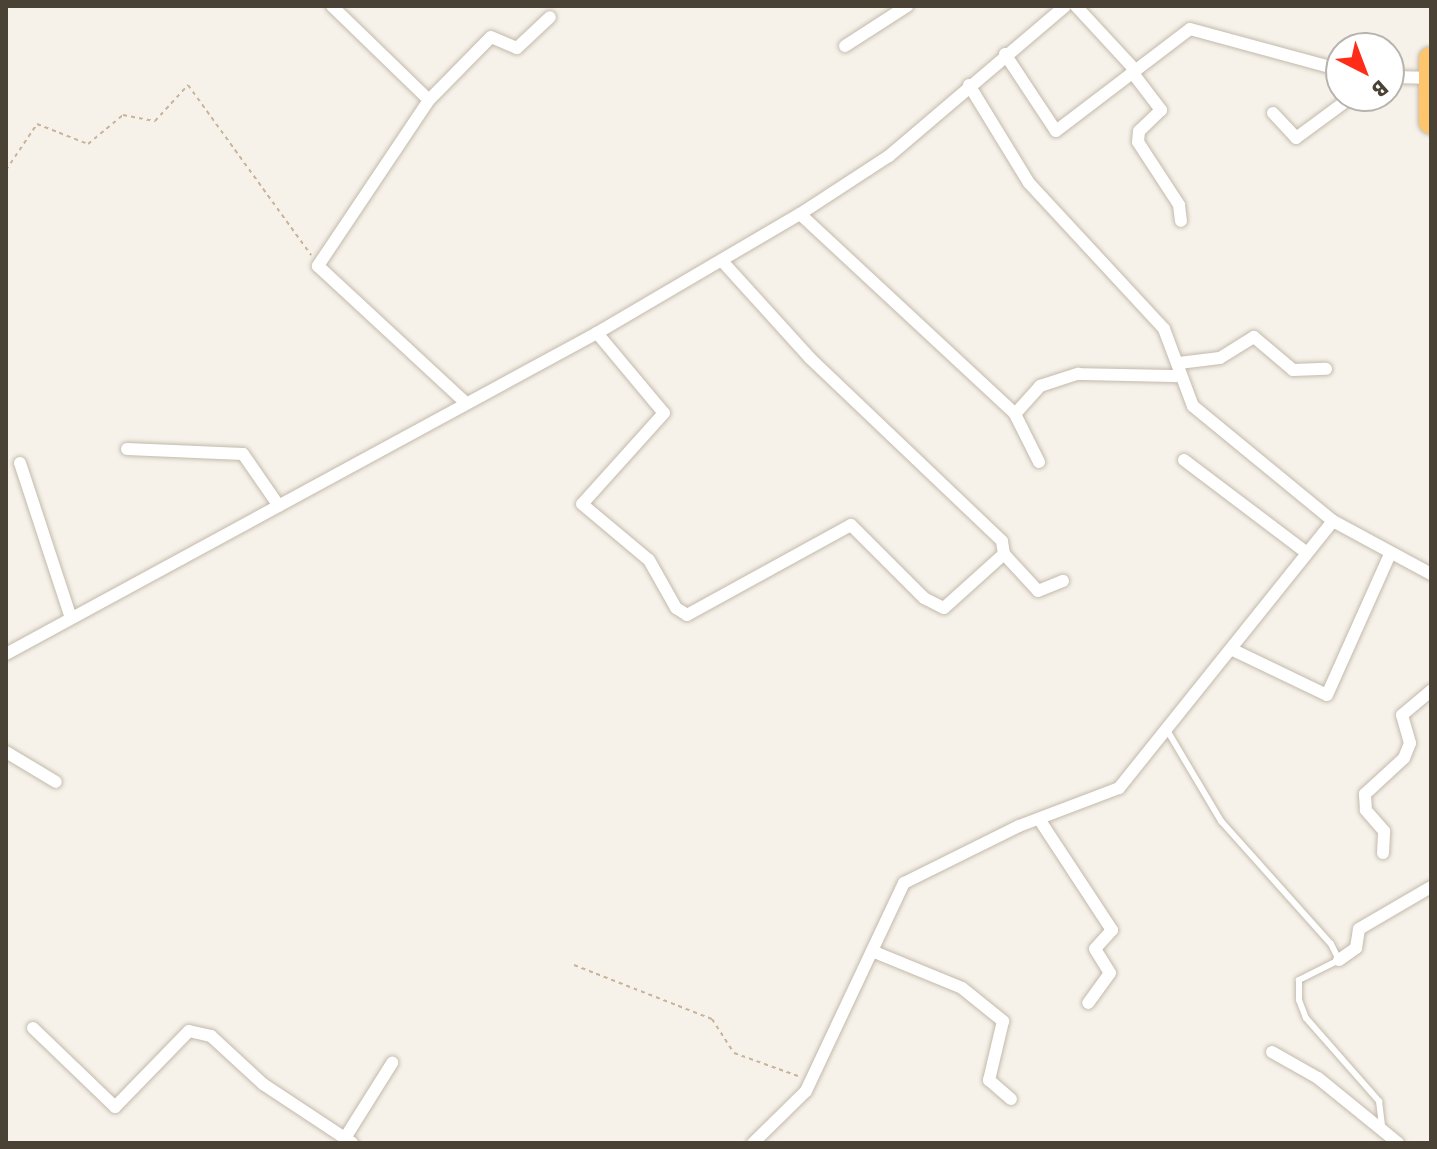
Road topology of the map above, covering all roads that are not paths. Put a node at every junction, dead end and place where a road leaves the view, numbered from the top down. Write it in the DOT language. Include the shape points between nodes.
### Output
graph roads {
  1 [pos="332,6"];
  2 [pos="907,6"];
  3 [pos="1038,6"];
  4 [pos="1065,6"];
  5 [pos="1076,6"];
  6 [pos="550,17"];
  7 [pos="1048,19"];
  8 [pos="845,46"];
  9 [pos="1005,54"];
  10 [pos="1325,65"];
  11 [pos="1430,69"];
  12 [pos="1134,71"];
  13 [pos="1405,74"];
  14 [pos="969,85"];
  15 [pos="429,100"];
  16 [pos="1331,112"];
  17 [pos="1273,113"];
  18 [pos="1431,122"];
  19 [pos="800,214"];
  20 [pos="1181,221"];
  21 [pos="722,261"];
  22 [pos="597,333"];
  23 [pos="1326,369"];
  24 [pos="1178,370"];
  25 [pos="465,402"];
  26 [pos="1015,414"];
  27 [pos="127,449"];
  28 [pos="1184,460"];
  29 [pos="1039,462"];
  30 [pos="20,463"];
  31 [pos="279,506"];
  32 [pos="1333,521"];
  33 [pos="1307,553"];
  34 [pos="1004,554"];
  35 [pos="1390,554"];
  36 [pos="1431,574"];
  37 [pos="1063,581"];
  38 [pos="71,618"];
  39 [pos="1231,649"];
  40 [pos="6,654"];
  41 [pos="1431,691"];
  42 [pos="1166,729"];
  43 [pos="6,752"];
  44 [pos="56,782"];
  45 [pos="1039,819"];
  46 [pos="1383,853"];
  47 [pos="1431,887"];
  48 [pos="872,951"];
  49 [pos="1339,960"];
  50 [pos="1088,1003"];
  51 [pos="33,1028"];
  52 [pos="1272,1052"];
  53 [pos="392,1063"];
  54 [pos="1011,1099"];
  55 [pos="1383,1134"];
  56 [pos="348,1140"];
  57 [pos="753,1143"];
  58 [pos="1398,1143"];
  1 -- 15 [label="street"];
  2 -- 8 [label="street"];
  3 -- 7 [label="street"];
  4 -- 7 [label="street"];
  5 -- 12 [label="street"];
  6 -- 15 [label="street" via="517,48 491,37"];
  7 -- 9 [label="street"];
  9 -- 12 [label="street" via="1056,131"];
  9 -- 14 [label="street"];
  10 -- 12 [label="street" via="1196,28"];
  11 -- 13 [label="street"];
  11 -- 18 [label="highway"];
  12 -- 20 [label="street" via="1161,110 1139,131 1138,142 1148,168 1179,205"];
  14 -- 19 [label="street" via="889,156"];
  14 -- 24 [label="street" via="1029,183 1164,329"];
  15 -- 25 [label="street" via="318,266"];
  16 -- 17 [label="street" via="1296,138"];
  19 -- 21 [label="street"];
  19 -- 26 [label="street"];
  21 -- 22 [label="street"];
  21 -- 34 [label="street" via="810,358 998,536"];
  22 -- 25 [label="street"];
  22 -- 34 [label="street" via="664,413 582,504 649,560 682,613 851,525 940,610"];
  23 -- 24 [label="street" via="1293,370 1254,337 1220,358"];
  24 -- 26 [label="street" via="1078,374 1044,385"];
  24 -- 32 [label="street" via="1193,406"];
  25 -- 31 [label="street"];
  26 -- 29 [label="street"];
  27 -- 31 [label="street" via="243,454"];
  28 -- 33 [label="street"];
  30 -- 38 [label="street"];
  31 -- 38 [label="street"];
  32 -- 33 [label="street"];
  32 -- 35 [label="street"];
  33 -- 39 [label="street"];
  34 -- 37 [label="street" via="1038,591"];
  35 -- 36 [label="street"];
  35 -- 39 [label="street" via="1327,695"];
  38 -- 40 [label="street"];
  39 -- 42 [label="street"];
  41 -- 46 [label="street" via="1402,715 1410,743 1404,758 1365,794 1366,810 1384,831"];
  42 -- 45 [label="street" via="1112,794"];
  42 -- 49 [label="lane" via="1221,821"];
  43 -- 44 [label="street"];
  45 -- 48 [label="street" via="911,878"];
  45 -- 50 [label="street" via="1112,930 1095,949 1110,973"];
  47 -- 49 [label="street" via="1359,929 1356,948"];
  48 -- 54 [label="street" via="962,988 1003,1021 989,1080"];
  48 -- 57 [label="street" via="811,1082"];
  49 -- 55 [label="lane" via="1299,980 1299,1000 1306,1018 1379,1101"];
  51 -- 56 [label="street" via="115,1107 189,1031 211,1036 263,1084"];
  52 -- 55 [label="street" via="1318,1078"];
  53 -- 56 [label="street"];
  55 -- 58 [label="street"];
}
